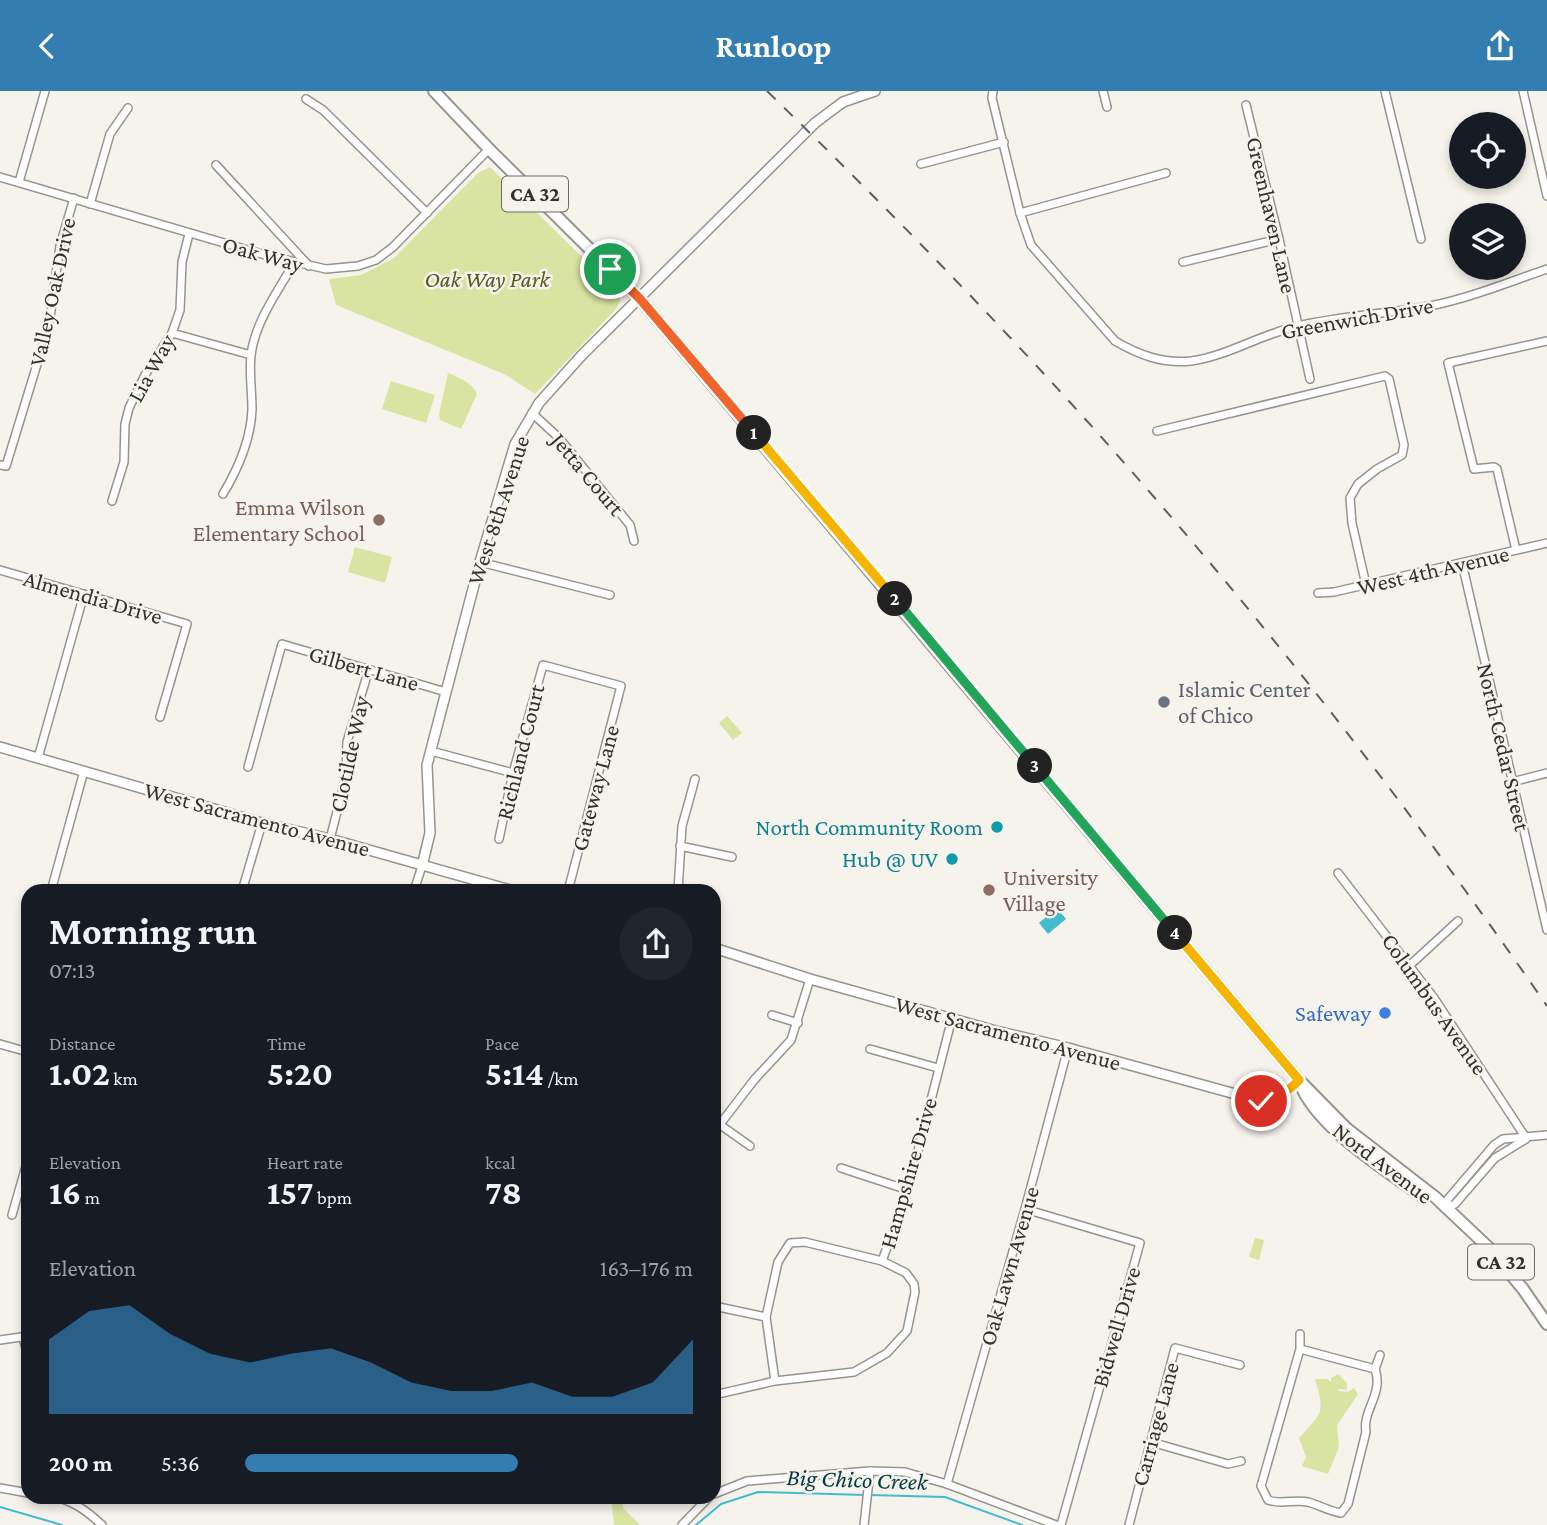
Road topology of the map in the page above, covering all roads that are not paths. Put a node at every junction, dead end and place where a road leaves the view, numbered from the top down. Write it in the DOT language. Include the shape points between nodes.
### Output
graph roads {
  1 [pos="45,91"];
  2 [pos="434,91"];
  3 [pos="875,91"];
  4 [pos="1103,91"];
  5 [pos="1385,91"];
  6 [pos="1523,91"];
  7 [pos="991,93"];
  8 [pos="306,99"];
  9 [pos="1246,105"];
  10 [pos="1107,107"];
  11 [pos="128,108"];
  12 [pos="1004,142"];
  13 [pos="489,149"];
  14 [pos="921,164"];
  15 [pos="216,165"];
  16 [pos="1166,173"];
  17 [pos="0,177"];
  18 [pos="19,182"];
  19 [pos="1547,196"];
  20 [pos="74,198"];
  21 [pos="90,204"];
  22 [pos="427,213"];
  23 [pos="1020,213"];
  24 [pos="189,233"];
  25 [pos="1279,239"];
  26 [pos="1421,239"];
  27 [pos="1183,262"];
  28 [pos="294,263"];
  29 [pos="309,266"];
  30 [pos="1547,269"];
  31 [pos="640,299"];
  32 [pos="1298,325"];
  33 [pos="172,333"];
  34 [pos="1547,341"];
  35 [pos="251,355"];
  36 [pos="1310,379"];
  37 [pos="532,413"];
  38 [pos="1157,431"];
  39 [pos="3,465"];
  40 [pos="223,494"];
  41 [pos="113,501"];
  42 [pos="634,541"];
  43 [pos="1547,543"];
  44 [pos="1516,550"];
  45 [pos="480,562"];
  46 [pos="1462,563"];
  47 [pos="0,570"];
  48 [pos="1366,585"];
  49 [pos="1318,593"];
  50 [pos="84,594"];
  51 [pos="610,595"];
  52 [pos="543,666"];
  53 [pos="369,670"];
  54 [pos="446,692"];
  55 [pos="160,717"];
  56 [pos="0,747"];
  57 [pos="431,751"];
  58 [pos="38,758"];
  59 [pos="248,767"];
  60 [pos="85,771"];
  61 [pos="513,773"];
  62 [pos="1547,773"];
  63 [pos="695,779"];
  64 [pos="1512,782"];
  65 [pos="262,823"];
  66 [pos="330,839"];
  67 [pos="499,839"];
  68 [pos="680,846"];
  69 [pos="732,857"];
  70 [pos="422,866"];
  71 [pos="1338,873"];
  72 [pos="477,880"];
  73 [pos="53,884"];
  74 [pos="244,884"];
  75 [pos="416,884"];
  76 [pos="476,884"];
  77 [pos="490,884"];
  78 [pos="570,884"];
  79 [pos="678,884"];
  80 [pos="1458,921"];
  81 [pos="1547,930"];
  82 [pos="721,951"];
  83 [pos="1410,965"];
  84 [pos="810,979"];
  85 [pos="772,1015"];
  86 [pos="952,1018"];
  87 [pos="798,1023"];
  88 [pos="0,1044"];
  89 [pos="1068,1048"];
  90 [pos="870,1049"];
  91 [pos="21,1050"];
  92 [pos="938,1068"];
  93 [pos="1299,1080"];
  94 [pos="721,1121"];
  95 [pos="721,1125"];
  96 [pos="1547,1135"];
  97 [pos="1526,1138"];
  98 [pos="750,1146"];
  99 [pos="841,1168"];
  100 [pos="21,1184"];
  101 [pos="908,1190"];
  102 [pos="1025,1209"];
  103 [pos="1446,1209"];
  104 [pos="12,1215"];
  105 [pos="882,1261"];
  106 [pos="721,1307"];
  107 [pos="766,1317"];
  108 [pos="1547,1324"];
  109 [pos="1300,1334"];
  110 [pos="21,1338"];
  111 [pos="0,1340"];
  112 [pos="1300,1349"];
  113 [pos="1380,1355"];
  114 [pos="1240,1365"];
  115 [pos="1375,1369"];
  116 [pos="775,1381"];
  117 [pos="721,1393"];
  118 [pos="1151,1442"];
  119 [pos="1241,1461"];
  120 [pos="870,1471"];
  121 [pos="947,1484"];
  122 [pos="0,1488"];
  123 [pos="721,1491"];
  124 [pos="21,1492"];
  125 [pos="73,1504"];
  126 [pos="703,1504"];
  127 [pos="102,1525"];
  128 [pos="682,1525"];
  129 [pos="864,1525"];
  130 [pos="1058,1525"];
  131 [pos="1129,1525"];
  1 -- 18 [label="street"];
  2 -- 13 [label="main road, Nord Avenue / CA 32"];
  3 -- 31 [label="street, West 8th Avenue" via="843,102 815,123"];
  4 -- 10 [label="street"];
  5 -- 26 [label="street"];
  6 -- 19 [label="street"];
  7 -- 12 [label="street, Greenwich Drive"];
  8 -- 22 [label="street" via="323,110"];
  9 -- 25 [label="street, Greenhaven Lane"];
  11 -- 21 [label="street" via="110,134"];
  12 -- 14 [label="street"];
  12 -- 23 [label="street, Greenwich Drive"];
  13 -- 22 [label="street, Oak Way"];
  13 -- 31 [label="main road, Nord Avenue / CA 32"];
  15 -- 29 [label="street"];
  16 -- 23 [label="street"];
  17 -- 18 [label="street, Oak Way"];
  18 -- 20 [label="street, Oak Way"];
  20 -- 21 [label="street, Oak Way"];
  20 -- 39 [label="street, Valley Oak Drive" via="60,246 49,325"];
  21 -- 24 [label="street, Oak Way"];
  22 -- 29 [label="street, Oak Way" via="370,263 344,269"];
  23 -- 32 [label="street, Greenwich Drive" via="1031,245 1115,341 1133,352 1192,361"];
  24 -- 28 [label="street, Oak Way"];
  24 -- 33 [label="street, Lia Way" via="182,262 180,310"];
  25 -- 27 [label="street"];
  25 -- 32 [label="street, Greenhaven Lane"];
  28 -- 29 [label="street, Oak Way"];
  28 -- 35 [label="street" via="259,326"];
  30 -- 32 [label="street, Greenwich Drive" via="1433,305"];
  31 -- 37 [label="street, West 8th Avenue" via="582,355"];
  31 -- 93 [label="main road, Nord Avenue / CA 32"];
  32 -- 36 [label="street, Greenhaven Lane"];
  33 -- 35 [label="street"];
  33 -- 41 [label="street, Lia Way" via="129,408 124,462"];
  34 -- 44 [label="street" via="1448,363 1475,469 1497,469"];
  35 -- 40 [label="street" via="252,412 237,471"];
  37 -- 42 [label="street, Jetta Court" via="559,438 630,525"];
  37 -- 45 [label="street, West 8th Avenue" via="514,444"];
  38 -- 48 [label="street" via="1385,376 1404,445 1402,455 1358,484 1350,498"];
  43 -- 44 [label="street, West 4th Avenue"];
  44 -- 46 [label="street, West 4th Avenue"];
  45 -- 51 [label="street"];
  45 -- 54 [label="street, West 8th Avenue"];
  46 -- 48 [label="street, West 4th Avenue"];
  46 -- 64 [label="street, North Cedar Street"];
  47 -- 50 [label="street, Almendia Drive"];
  48 -- 49 [label="street, West 4th Avenue"];
  50 -- 55 [label="street, Almendia Drive" via="187,624"];
  50 -- 58 [label="street"];
  52 -- 61 [label="street, Richland Court"];
  52 -- 78 [label="street, Gateway Lane" via="621,686"];
  53 -- 54 [label="street, Gilbert Lane"];
  53 -- 59 [label="street, Gilbert Lane" via="282,644"];
  53 -- 66 [label="street, Clotilde Way" via="347,742 346,777"];
  54 -- 57 [label="street, West 8th Avenue"];
  56 -- 58 [label="street, West Sacramento Avenue"];
  57 -- 61 [label="street"];
  57 -- 70 [label="street, West 8th Avenue" via="427,765 430,833"];
  58 -- 60 [label="street, West Sacramento Avenue"];
  60 -- 65 [label="street, West Sacramento Avenue"];
  60 -- 73 [label="street"];
  61 -- 67 [label="street, Richland Court"];
  62 -- 64 [label="street"];
  63 -- 68 [label="street"];
  64 -- 81 [label="street, North Cedar Street"];
  65 -- 66 [label="street, West Sacramento Avenue"];
  65 -- 74 [label="street"];
  66 -- 70 [label="street, West Sacramento Avenue"];
  68 -- 69 [label="street"];
  68 -- 79 [label="street"];
  70 -- 72 [label="street, West Sacramento Avenue"];
  70 -- 75 [label="street"];
  71 -- 83 [label="street, Columbus Avenue"];
  72 -- 76 [label="street"];
  72 -- 77 [label="street, West Sacramento Avenue"];
  80 -- 83 [label="street"];
  82 -- 84 [label="street, West Sacramento Avenue"];
  83 -- 97 [label="street, Columbus Avenue"];
  84 -- 86 [label="street, West Sacramento Avenue"];
  84 -- 87 [label="street"];
  85 -- 87 [label="street"];
  86 -- 89 [label="street, West Sacramento Avenue"];
  86 -- 92 [label="street, Hampshire Drive"];
  87 -- 94 [label="street" via="791,1040"];
  88 -- 91 [label="street"];
  89 -- 93 [label="street, West Sacramento Avenue" via="1260,1101 1290,1090"];
  89 -- 102 [label="street, Oak Lawn Avenue"];
  90 -- 92 [label="street"];
  92 -- 101 [label="street, Hampshire Drive"];
  93 -- 103 [label="main road, Nord Avenue / CA 32" via="1304,1095 1348,1141"];
  95 -- 98 [label="street"];
  96 -- 97 [label="street"];
  97 -- 103 [label="street" via="1503,1139 1494,1145 1448,1199"];
  99 -- 101 [label="street"];
  100 -- 104 [label="street"];
  101 -- 105 [label="street, Hampshire Drive"];
  102 -- 121 [label="street, Oak Lawn Avenue"];
  102 -- 130 [label="street, Bidwell Drive" via="1140,1243"];
  103 -- 108 [label="main road, Nord Avenue / CA 32" via="1489,1248"];
  105 -- 107 [label="street, Hampshire Drive" via="804,1241 790,1243 778,1262"];
  105 -- 116 [label="street" via="906,1273 914,1284 906,1331 900,1339 887,1353 855,1372"];
  106 -- 107 [label="street"];
  107 -- 116 [label="street, Hampshire Drive"];
  109 -- 112 [label="street"];
  110 -- 111 [label="street"];
  112 -- 115 [label="street"];
  112 -- 115 [label="street" via="1261,1486 1268,1500 1276,1503 1310,1502 1341,1513 1348,1504 1378,1385"];
  113 -- 115 [label="street"];
  114 -- 118 [label="street, Carriage Lane" via="1175,1348"];
  116 -- 117 [label="street"];
  118 -- 119 [label="street" via="1228,1464"];
  118 -- 131 [label="street, Carriage Lane"];
  120 -- 121 [label="street" via="905,1472"];
  120 -- 123 [label="street" via="747,1481"];
  120 -- 129 [label="street"];
  121 -- 130 [label="street"];
  122 -- 124 [label="street"];
  125 -- 127 [label="street"];
  126 -- 128 [label="street"];
}
